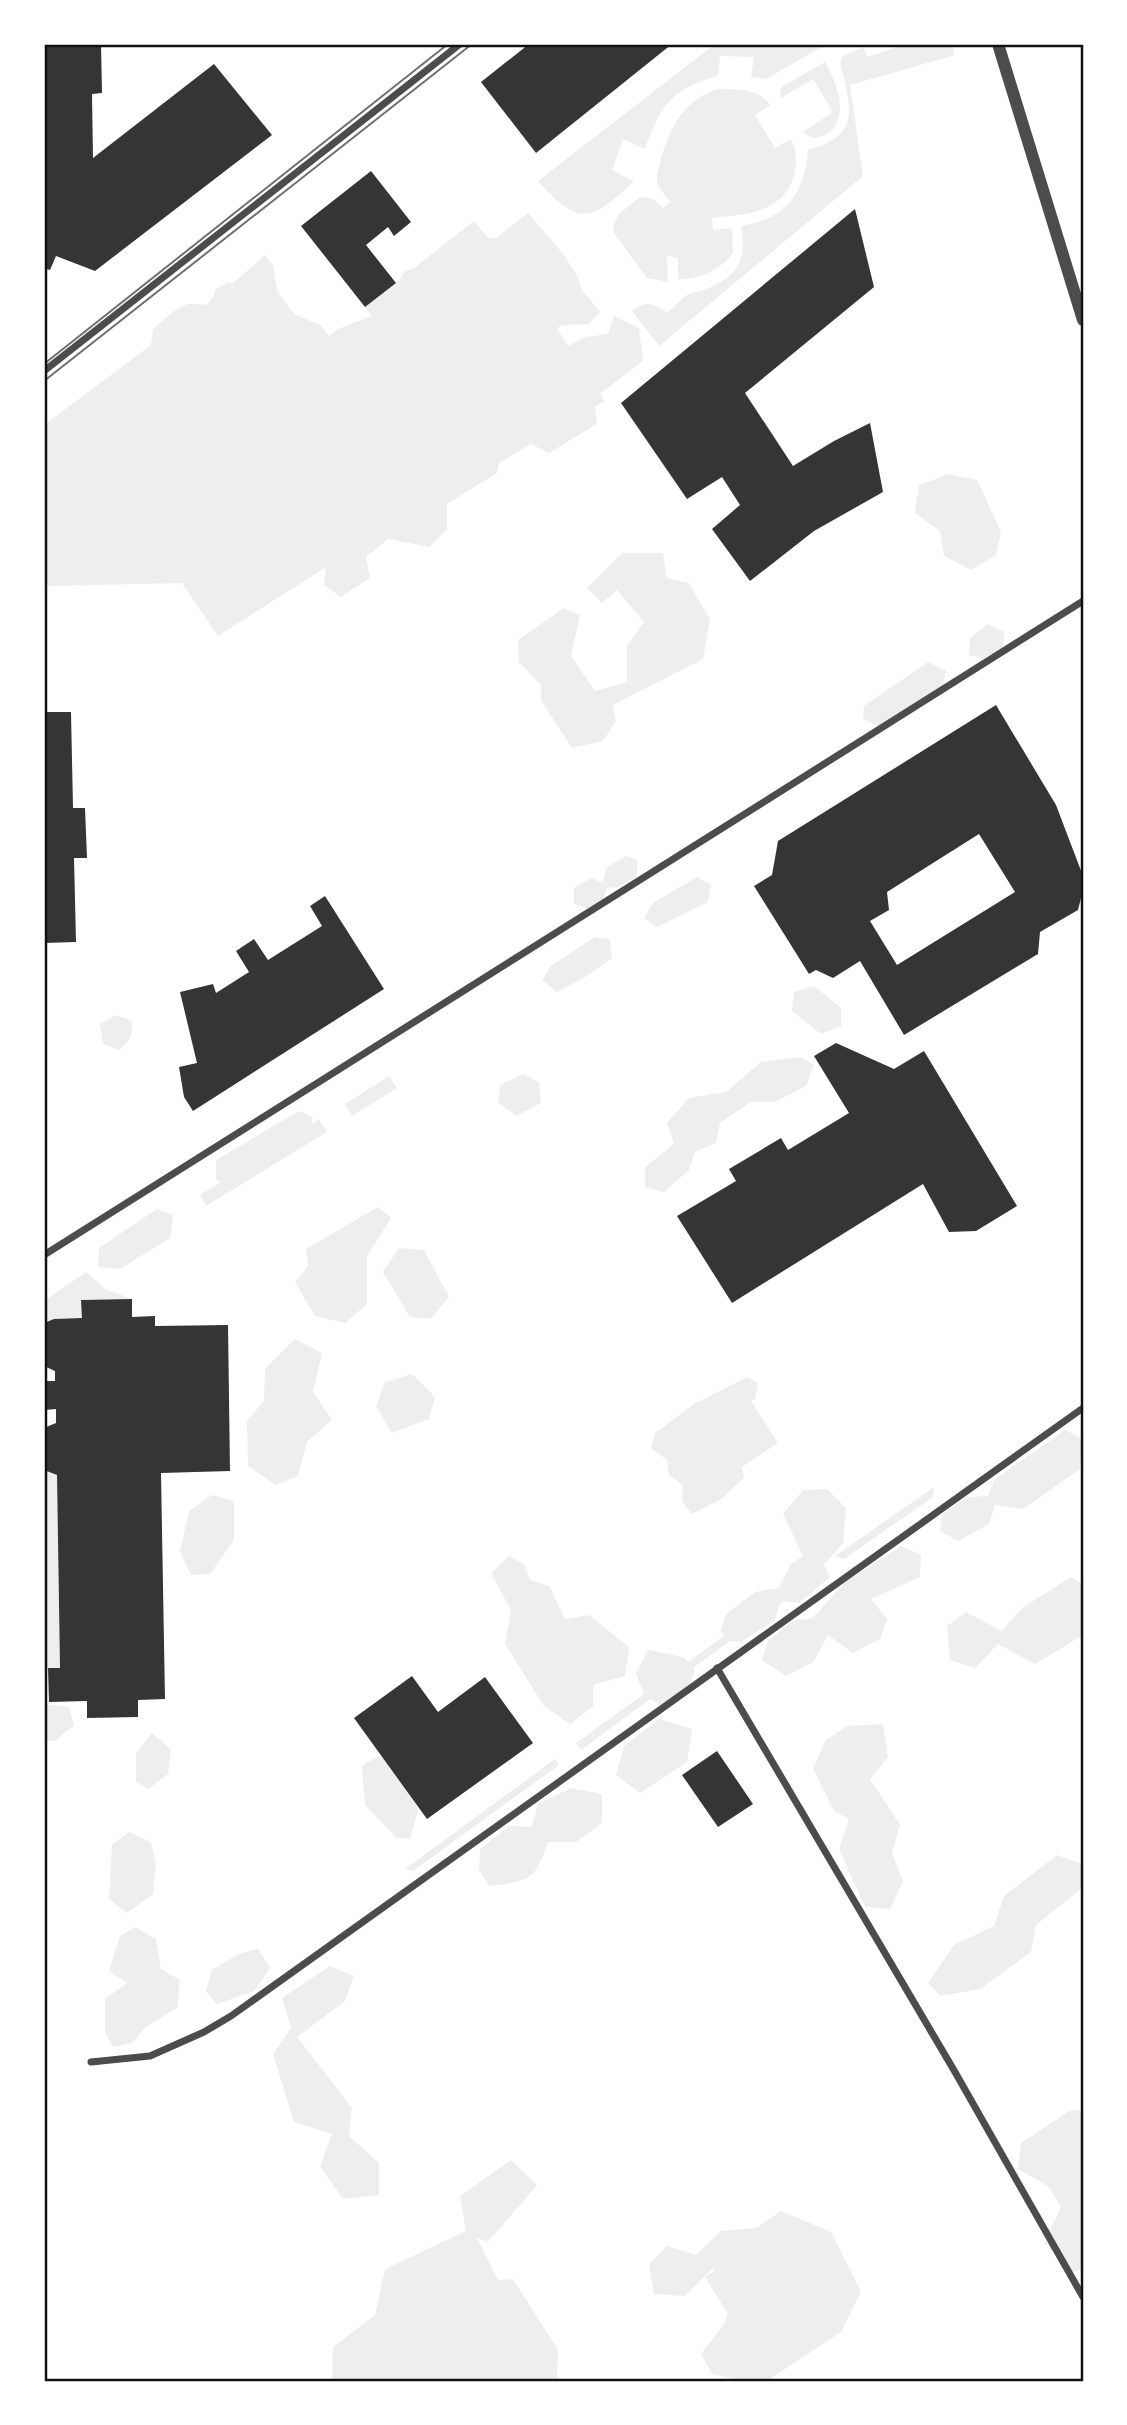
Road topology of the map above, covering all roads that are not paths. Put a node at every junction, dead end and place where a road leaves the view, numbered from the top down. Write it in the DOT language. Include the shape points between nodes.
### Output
graph roads {
  1 [pos="460,44"];
  2 [pos="998,44"];
  3 [pos="1083,320"];
  4 [pos="44,371"];
  5 [pos="1083,601"];
  6 [pos="44,1255"];
  7 [pos="1083,1408"];
  8 [pos="717,1668"];
  9 [pos="91,2062"];
  10 [pos="1083,2297"];
  1 -- 4 [label="street"];
  2 -- 3 [label="street"];
  5 -- 6 [label="street"];
  7 -- 8 [label="street"];
  8 -- 9 [label="street" via="231,2016 150,2056"];
  8 -- 10 [label="street"];
}
